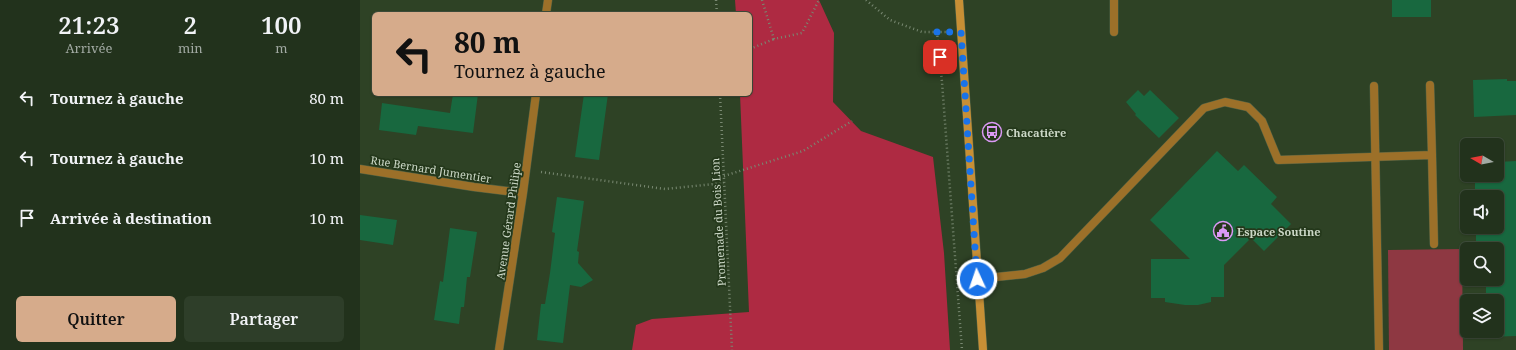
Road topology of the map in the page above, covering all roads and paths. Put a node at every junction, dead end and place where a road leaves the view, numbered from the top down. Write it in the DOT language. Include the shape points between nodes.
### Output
graph roads {
  1 [pos="548,0"];
  2 [pos="716,0"];
  3 [pos="762,0"];
  4 [pos="819,0"];
  5 [pos="866,0"];
  6 [pos="959,0"];
  7 [pos="1114,0"];
  8 [pos="546,12"];
  9 [pos="716,12"];
  10 [pos="937,32"];
  11 [pos="961,32"];
  12 [pos="1114,32"];
  13 [pos="774,39"];
  14 [pos="752,48"];
  15 [pos="1430,85"];
  16 [pos="1374,86"];
  17 [pos="536,96"];
  18 [pos="720,96"];
  19 [pos="852,121"];
  20 [pos="1432,155"];
  21 [pos="1374,157"];
  22 [pos="360,169"];
  23 [pos="526,170"];
  24 [pos="724,176"];
  25 [pos="724,183"];
  26 [pos="523,193"];
  27 [pos="1434,244"];
  28 [pos="977,279"];
  29 [pos="499,350"];
  30 [pos="732,350"];
  31 [pos="962,350"];
  32 [pos="983,350"];
  33 [pos="1379,350"];
  1 -- 8 [label="street"];
  2 -- 9 [label="path"];
  3 -- 13 [label="path"];
  4 -- 13 [label="path" via="802,33"];
  5 -- 10 [label="path" via="890,20 922,32"];
  6 -- 11 [label="street"];
  7 -- 12 [label="street"];
  10 -- 11 [label="path"];
  10 -- 31 [label="path"];
  11 -- 28 [label="street"];
  13 -- 14 [label="path"];
  15 -- 20 [label="street"];
  16 -- 21 [label="street"];
  17 -- 23 [label="street, Avenue Gérard Philipe"];
  18 -- 24 [label="path, Promenade du Bois Lion"];
  19 -- 24 [label="path" via="803,151"];
  20 -- 21 [label="street"];
  20 -- 27 [label="street"];
  21 -- 28 [label="street" via="1278,160 1262,121 1248,107 1225,102 1204,108 1060,258 1043,268 1025,274"];
  21 -- 33 [label="street"];
  22 -- 26 [label="street, Rue Bernard Jumentier"];
  23 -- 25 [label="path" via="665,189"];
  23 -- 26 [label="street, Avenue Gérard Philipe"];
  24 -- 25 [label="path, Promenade du Bois Lion"];
  25 -- 30 [label="path, Promenade du Bois Lion"];
  26 -- 29 [label="street, Avenue Gérard Philipe"];
  28 -- 32 [label="street"];
}
